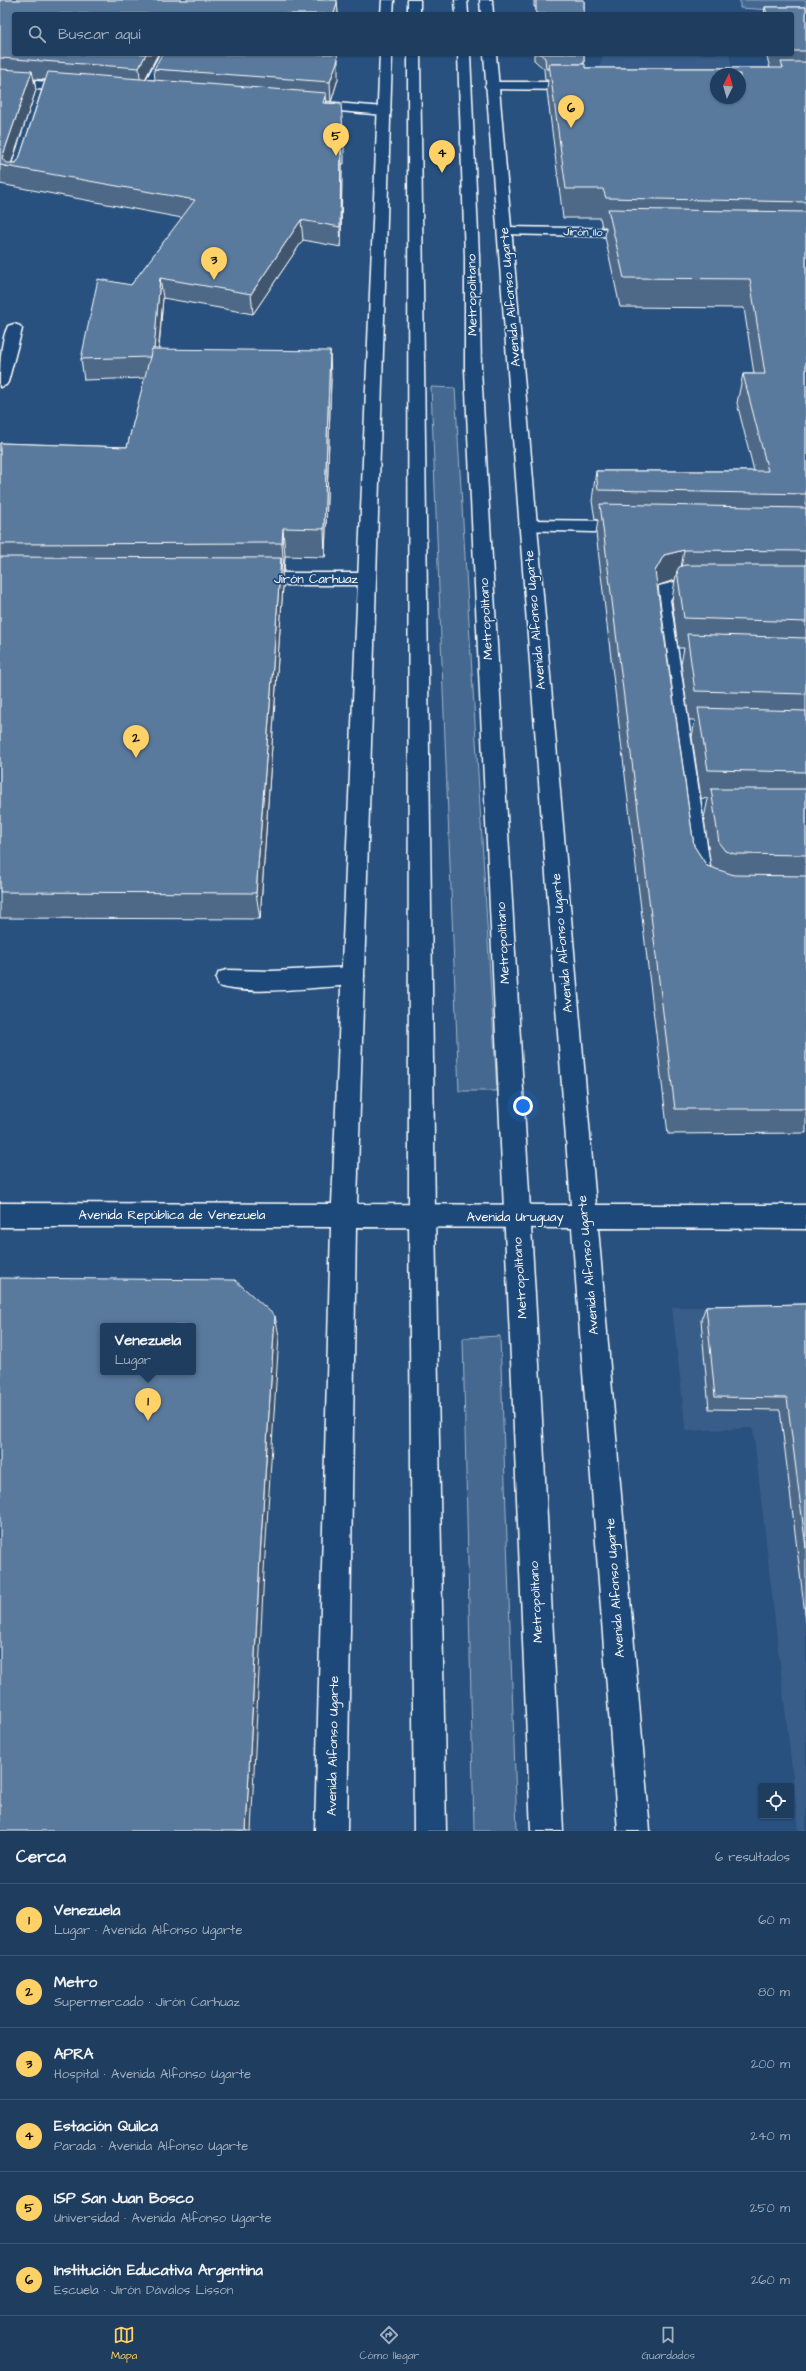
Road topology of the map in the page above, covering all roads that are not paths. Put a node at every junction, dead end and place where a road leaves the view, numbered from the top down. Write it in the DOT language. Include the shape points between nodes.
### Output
graph roads {
  1 [pos="388,0"];
  2 [pos="414,0"];
  3 [pos="461,0"];
  4 [pos="486,0"];
  5 [pos="387,12"];
  6 [pos="414,12"];
  7 [pos="462,12"];
  8 [pos="487,12"];
  9 [pos="165,56"];
  10 [pos="386,56"];
  11 [pos="414,56"];
  12 [pos="464,56"];
  13 [pos="490,56"];
  14 [pos="0,82"];
  15 [pos="591,85"];
  16 [pos="492,86"];
  17 [pos="84,89"];
  18 [pos="131,92"];
  19 [pos="146,93"];
  20 [pos="162,94"];
  21 [pos="297,104"];
  22 [pos="384,110"];
  23 [pos="504,231"];
  24 [pos="647,233"];
  25 [pos="14,329"];
  26 [pos="0,382"];
  27 [pos="528,526"];
  28 [pos="643,527"];
  29 [pos="239,579"];
  30 [pos="367,579"];
  31 [pos="719,587"];
  32 [pos="691,808"];
  33 [pos="714,808"];
  34 [pos="721,890"];
  35 [pos="353,976"];
  36 [pos="227,979"];
  37 [pos="0,1214"];
  38 [pos="344,1216"];
  39 [pos="422,1216"];
  40 [pos="516,1216"];
  41 [pos="584,1217"];
  42 [pos="806,1217"];
  43 [pos="331,1831"];
  44 [pos="430,1831"];
  45 [pos="547,1831"];
  46 [pos="634,1831"];
  1 -- 5 [label="main road"];
  2 -- 6 [label="main road"];
  3 -- 7 [label="main road"];
  4 -- 8 [label="main road"];
  9 -- 19 [label="main road"];
  10 -- 22 [label="main road, Avenida Alfonso Ugarte"];
  11 -- 39 [label="main road"];
  12 -- 40 [label="main road, Metropolitano" via="472,257 473,375"];
  13 -- 16 [label="main road, Avenida Alfonso Ugarte"];
  14 -- 17 [label="main road" via="43,91"];
  15 -- 16 [label="main road"];
  16 -- 23 [label="main road, Avenida Alfonso Ugarte"];
  18 -- 19 [label="main road"];
  19 -- 20 [label="main road"];
  21 -- 22 [label="main road"];
  22 -- 30 [label="main road, Avenida Alfonso Ugarte"];
  23 -- 24 [label="main road, Jirón Ilo"];
  23 -- 27 [label="main road, Avenida Alfonso Ugarte"];
  25 -- 26 [label="main road"];
  27 -- 28 [label="main road"];
  27 -- 41 [label="main road, Avenida Alfonso Ugarte"];
  29 -- 30 [label="main road, Jirón Carhuaz"];
  30 -- 35 [label="main road, Avenida Alfonso Ugarte"];
  31 -- 32 [label="main road" via="679,587 666,590 661,600 677,655 687,728"];
  32 -- 33 [label="main road"];
  32 -- 34 [label="main road" via="700,873 708,886"];
  35 -- 36 [label="main road" via="272,980"];
  35 -- 38 [label="main road, Avenida Alfonso Ugarte"];
  37 -- 38 [label="main road, Avenida República de Venezuela"];
  38 -- 39 [label="main road, Avenida Uruguay"];
  38 -- 43 [label="main road, Avenida Alfonso Ugarte"];
  39 -- 40 [label="main road, Avenida Uruguay"];
  39 -- 44 [label="main road"];
  40 -- 41 [label="main road, Avenida Uruguay"];
  40 -- 45 [label="main road, Metropolitano"];
  41 -- 42 [label="main road, Avenida Uruguay"];
  41 -- 46 [label="main road, Avenida Alfonso Ugarte"];
}
